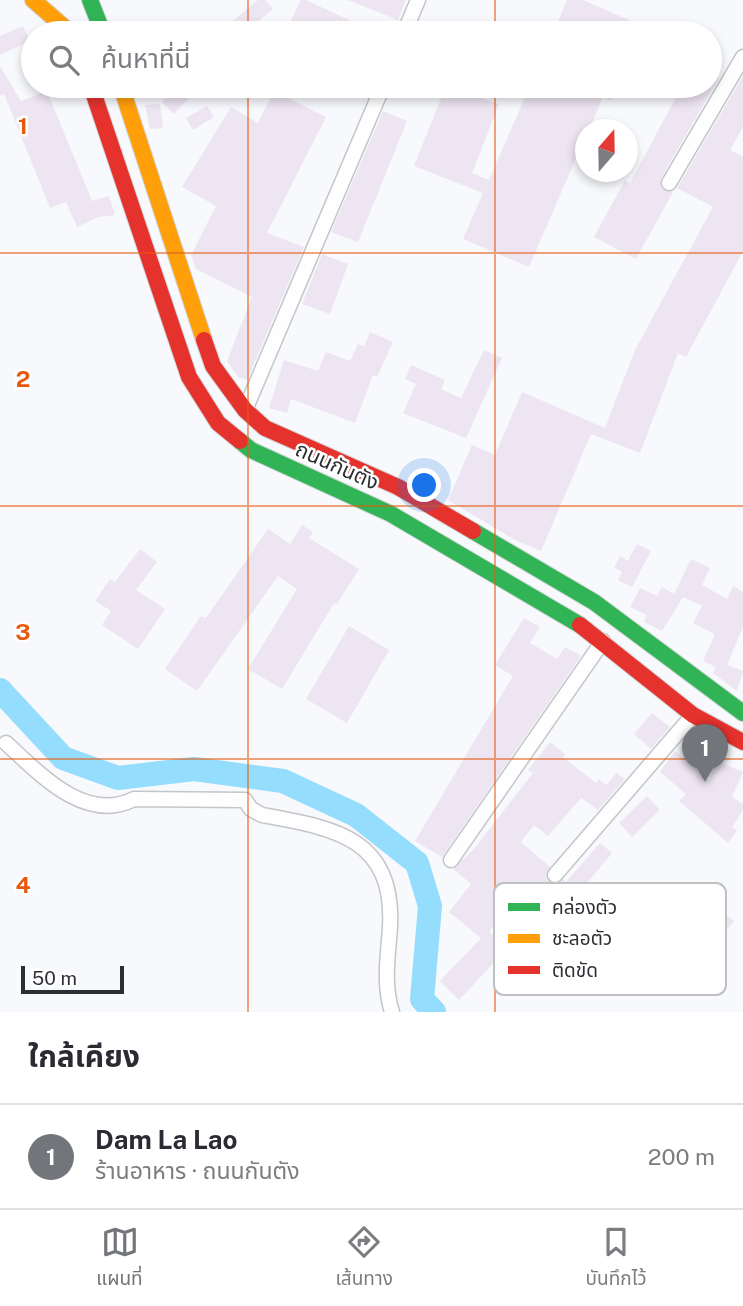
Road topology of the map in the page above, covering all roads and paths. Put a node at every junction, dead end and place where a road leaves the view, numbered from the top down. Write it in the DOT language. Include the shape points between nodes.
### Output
graph roads {
  1 [pos="33,0"];
  2 [pos="58,0"];
  3 [pos="90,0"];
  4 [pos="418,0"];
  5 [pos="57,21"];
  6 [pos="66,21"];
  7 [pos="98,21"];
  8 [pos="409,21"];
  9 [pos="743,57"];
  10 [pos="722,93"];
  11 [pos="95,98"];
  12 [pos="125,98"];
  13 [pos="378,98"];
  14 [pos="719,98"];
  15 [pos="669,183"];
  16 [pos="229,387"];
  17 [pos="204,402"];
  18 [pos="245,410"];
  19 [pos="444,514"];
  20 [pos="431,537"];
  21 [pos="603,641"];
  22 [pos="647,642"];
  23 [pos="631,663"];
  24 [pos="743,713"];
  25 [pos="693,715"];
  26 [pos="743,742"];
  27 [pos="6,743"];
  28 [pos="451,860"];
  29 [pos="555,875"];
  30 [pos="392,1012"];
  1 -- 5 [label="main road"];
  2 -- 6 [label="main road"];
  3 -- 7 [label="main road"];
  4 -- 8 [label="street"];
  9 -- 10 [label="street"];
  11 -- 17 [label="main road, ถนนกันตัง" via="189,376"];
  12 -- 16 [label="main road, ถนนกันตัง" via="213,366"];
  13 -- 18 [label="street"];
  14 -- 15 [label="street"];
  16 -- 17 [label="main road"];
  16 -- 18 [label="main road, ถนนกันตัง"];
  17 -- 20 [label="main road, ถนนกันตัง" via="218,423 251,450"];
  18 -- 19 [label="main road, ถนนกันตัง" via="265,428 357,467"];
  19 -- 20 [label="main road"];
  19 -- 22 [label="main road, ถนนกันตัง" via="594,602"];
  20 -- 21 [label="main road, ถนนกันตัง"];
  21 -- 23 [label="main road, ถนนกันตัง"];
  21 -- 28 [label="street"];
  22 -- 23 [label="main road"];
  22 -- 24 [label="main road, ถนนกันตัง"];
  23 -- 25 [label="main road, ถนนกันตัง"];
  25 -- 26 [label="main road, ถนนกันตัง"];
  25 -- 29 [label="street"];
  27 -- 30 [label="street" via="58,789 79,800 119,807 134,799 246,800 262,815 341,834 361,844 384,875 390,922 385,992"];
}
